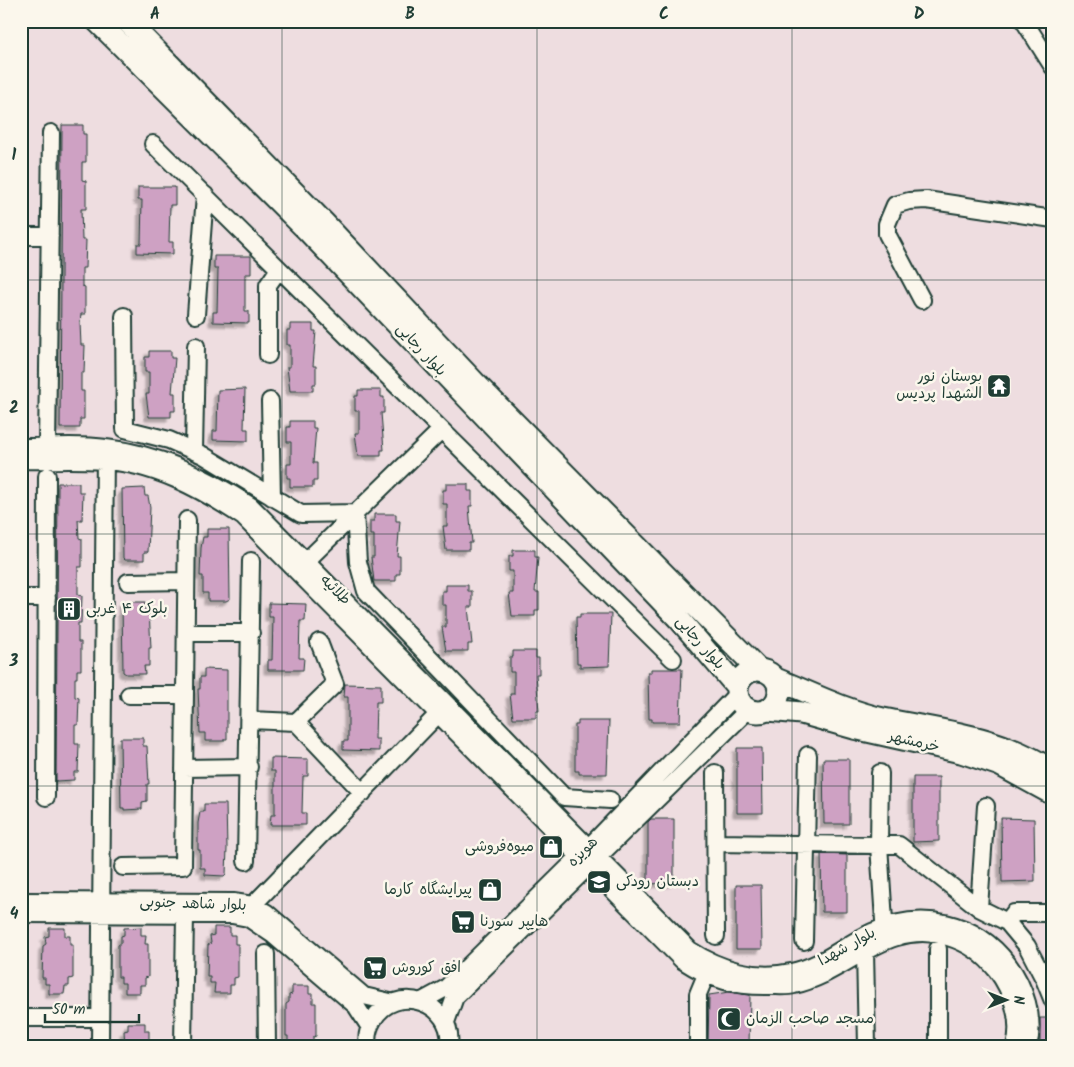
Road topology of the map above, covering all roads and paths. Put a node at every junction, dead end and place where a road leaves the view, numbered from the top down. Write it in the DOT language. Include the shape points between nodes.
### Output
graph roads {
  1 [pos="97,21"];
  2 [pos="127,21"];
  3 [pos="1024,21"];
  4 [pos="1053,67"];
  5 [pos="51,133"];
  6 [pos="154,144"];
  7 [pos="205,195"];
  8 [pos="1053,219"];
  9 [pos="21,236"];
  10 [pos="50,236"];
  11 [pos="279,269"];
  12 [pos="922,300"];
  13 [pos="196,315"];
  14 [pos="124,316"];
  15 [pos="196,346"];
  16 [pos="268,355"];
  17 [pos="270,401"];
  18 [pos="440,430"];
  19 [pos="21,447"];
  20 [pos="47,448"];
  21 [pos="194,450"];
  22 [pos="104,454"];
  23 [pos="21,460"];
  24 [pos="48,476"];
  25 [pos="272,497"];
  26 [pos="356,513"];
  27 [pos="187,520"];
  28 [pos="251,561"];
  29 [pos="302,565"];
  30 [pos="186,581"];
  31 [pos="128,582"];
  32 [pos="21,598"];
  33 [pos="47,598"];
  34 [pos="186,633"];
  35 [pos="250,633"];
  36 [pos="319,642"];
  37 [pos="673,659"];
  38 [pos="758,669"];
  39 [pos="776,679"];
  40 [pos="130,695"];
  41 [pos="185,695"];
  42 [pos="747,700"];
  43 [pos="444,709"];
  44 [pos="250,720"];
  45 [pos="296,722"];
  46 [pos="808,756"];
  47 [pos="249,767"];
  48 [pos="184,768"];
  49 [pos="1053,771"];
  50 [pos="716,773"];
  51 [pos="880,773"];
  52 [pos="363,793"];
  53 [pos="1053,794"];
  54 [pos="46,797"];
  55 [pos="610,800"];
  56 [pos="986,806"];
  57 [pos="716,843"];
  58 [pos="879,845"];
  59 [pos="806,846"];
  60 [pos="246,861"];
  61 [pos="594,861"];
  62 [pos="123,867"];
  63 [pos="21,901"];
  64 [pos="253,905"];
  65 [pos="101,908"];
  66 [pos="978,908"];
  67 [pos="1053,913"];
  68 [pos="21,914"];
  69 [pos="185,915"];
  70 [pos="1007,922"];
  71 [pos="885,934"];
  72 [pos="716,936"];
  73 [pos="804,941"];
  74 [pos="938,949"];
  75 [pos="865,951"];
  76 [pos="266,954"];
  77 [pos="843,957"];
  78 [pos="708,969"];
  79 [pos="422,1001"];
  80 [pos="1053,1001"];
  81 [pos="390,1002"];
  82 [pos="21,1018"];
  83 [pos="100,1018"];
  84 [pos="446,1022"];
  85 [pos="369,1026"];
  86 [pos="100,1046"];
  87 [pos="183,1046"];
  88 [pos="267,1046"];
  89 [pos="368,1046"];
  90 [pos="448,1046"];
  91 [pos="698,1046"];
  92 [pos="867,1046"];
  93 [pos="938,1046"];
  94 [pos="1015,1046"];
  95 [pos="1028,1046"];
  1 -- 42 [label="main road, بلوار رجایی" via="308,231 679,619"];
  2 -- 38 [label="main road, بلوار رجایی" via="476,384"];
  3 -- 4 [label="street"];
  5 -- 10 [label="street"];
  6 -- 7 [label="street"];
  7 -- 11 [label="street"];
  7 -- 13 [label="street"];
  8 -- 12 [label="street" via="926,200 895,206 887,224 888,234"];
  9 -- 10 [label="street"];
  10 -- 20 [label="street"];
  11 -- 16 [label="street" via="268,285"];
  11 -- 18 [label="street"];
  14 -- 21 [label="street" via="125,429"];
  15 -- 21 [label="street"];
  17 -- 25 [label="street"];
  18 -- 26 [label="street"];
  18 -- 37 [label="street"];
  19 -- 20 [label="street, طلائیه"];
  20 -- 22 [label="street, طلائیه"];
  21 -- 25 [label="street"];
  22 -- 23 [label="street, طلائیه"];
  22 -- 29 [label="street, طلائیه" via="168,476 211,496 243,517"];
  22 -- 65 [label="street"];
  24 -- 33 [label="street"];
  25 -- 26 [label="street" via="301,514"];
  26 -- 29 [label="street"];
  26 -- 55 [label="street" via="358,562 366,591 564,797"];
  27 -- 30 [label="street"];
  28 -- 35 [label="street"];
  29 -- 43 [label="street, طلائیه"];
  30 -- 31 [label="street"];
  30 -- 34 [label="street"];
  32 -- 33 [label="street"];
  33 -- 54 [label="street"];
  34 -- 35 [label="street"];
  34 -- 41 [label="street"];
  35 -- 44 [label="street"];
  36 -- 45 [label="street" via="335,684"];
  38 -- 39 [label="main road" via="765,670"];
  38 -- 42 [label="main road" via="744,674"];
  39 -- 42 [label="main road" via="780,693 774,706"];
  39 -- 49 [label="main road, خرمشهر" via="882,719 974,737 1008,748"];
  40 -- 41 [label="street"];
  41 -- 48 [label="street"];
  42 -- 53 [label="main road, خرمشهر" via="961,752 1000,765"];
  42 -- 61 [label="street, هویزه"];
  43 -- 52 [label="street"];
  43 -- 61 [label="street, طلائیه"];
  44 -- 45 [label="street"];
  44 -- 47 [label="street"];
  45 -- 52 [label="street"];
  46 -- 59 [label="street"];
  47 -- 48 [label="street"];
  47 -- 60 [label="street"];
  48 -- 62 [label="street" via="183,866"];
  50 -- 57 [label="street"];
  51 -- 58 [label="street"];
  52 -- 64 [label="street"];
  56 -- 66 [label="street"];
  57 -- 59 [label="street"];
  57 -- 72 [label="street"];
  58 -- 59 [label="street"];
  58 -- 66 [label="street" via="899,845"];
  58 -- 71 [label="street"];
  59 -- 73 [label="street"];
  61 -- 78 [label="street, بلوار شهدا" via="682,960"];
  61 -- 79 [label="street, هویزه" via="446,988"];
  61 -- 84 [label="street, هویزه" via="455,997"];
  63 -- 65 [label="street, بلوار شاهد جنوبی"];
  64 -- 65 [label="street, بلوار شاهد جنوبی" via="233,902"];
  64 -- 81 [label="street, بلوار شاهد جنوبی" via="282,925 364,996"];
  65 -- 68 [label="street, بلوار شاهد جنوبی"];
  65 -- 69 [label="street, بلوار شاهد جنوبی"];
  65 -- 83 [label="street"];
  66 -- 70 [label="street"];
  67 -- 70 [label="street" via="1014,913"];
  69 -- 85 [label="street, بلوار شاهد جنوبی" via="232,916 260,924 356,1006"];
  69 -- 87 [label="street"];
  70 -- 80 [label="street" via="1027,946"];
  71 -- 75 [label="street, بلوار شهدا"];
  71 -- 77 [label="street, بلوار شهدا" via="872,932"];
  71 -- 94 [label="street, بلوار شهدا" via="935,933 963,942 988,958 1006,982 1016,1010"];
  71 -- 95 [label="street, بلوار شهدا" via="903,921 937,920 969,930 997,949 1017,976 1029,1007"];
  74 -- 93 [label="street"];
  75 -- 77 [label="street, بلوار شهدا"];
  75 -- 92 [label="street"];
  76 -- 88 [label="street"];
  77 -- 78 [label="street, بلوار شهدا" via="824,976 792,986 731,984"];
  78 -- 91 [label="street" via="698,994"];
  79 -- 81 [label="street, بلوار شاهد جنوبی" via="406,998"];
  79 -- 84 [label="street" via="436,1009"];
  81 -- 85 [label="street" via="377,1012"];
  82 -- 83 [label="street"];
  83 -- 86 [label="street"];
  84 -- 90 [label="street" via="450,1038"];
  85 -- 89 [label="street"];
}
